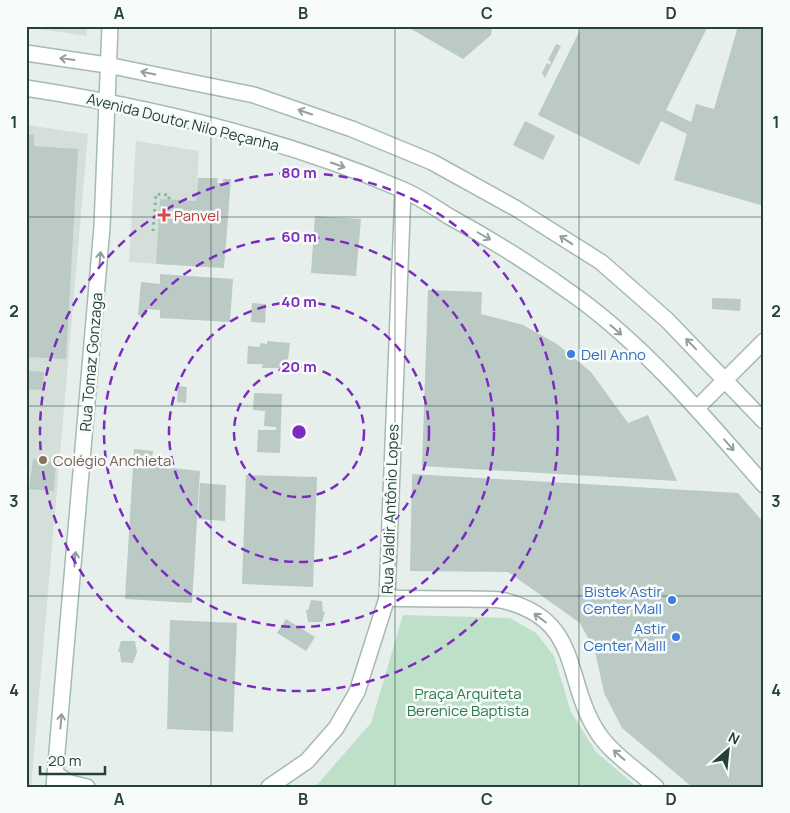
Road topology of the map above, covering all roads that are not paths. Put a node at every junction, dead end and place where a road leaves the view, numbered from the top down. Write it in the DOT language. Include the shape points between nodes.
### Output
graph roads {
  1 [pos="110,26"];
  2 [pos="26,53"];
  3 [pos="107,64"];
  4 [pos="26,88"];
  5 [pos="106,100"];
  6 [pos="403,190"];
  7 [pos="764,341"];
  8 [pos="725,379"];
  9 [pos="697,408"];
  10 [pos="764,422"];
  11 [pos="764,485"];
  12 [pos="387,598"];
  13 [pos="55,780"];
  14 [pos="86,787"];
  15 [pos="269,787"];
  16 [pos="656,787"];
  1 -- 3 [label="street, Rua Tomaz Gonzaga"];
  3 -- 2 [label="street, one-way"];
  3 -- 5 [label="street, Rua Tomaz Gonzaga"];
  8 -- 3 [label="street, one-way" via="667,320 601,262 517,209 432,162 352,129 254,95"];
  4 -- 5 [label="street, Avenida Doutor Nilo Peçanha"];
  5 -- 6 [label="street, Avenida Doutor Nilo Peçanha, one-way" via="250,135"];
  13 -- 5 [label="street, Rua Tomaz Gonzaga, one-way" via="102,227"];
  6 -- 9 [label="street, Avenida Doutor Nilo Peçanha, one-way" via="495,242 579,299 653,363"];
  6 -- 12 [label="street, Rua Valdir Antônio Lopes"];
  7 -- 8 [label="street"];
  8 -- 9 [label="street"];
  8 -- 10 [label="street"];
  9 -- 11 [label="street, Avenida Doutor Nilo Peçanha, one-way"];
  12 -- 15 [label="street, Rua Valdir Antônio Lopes" via="358,692 336,728 307,761"];
  16 -- 12 [label="street, one-way" via="599,734 584,703 565,644 540,617 523,606 502,600"];
  13 -- 14 [label="street"];
}
